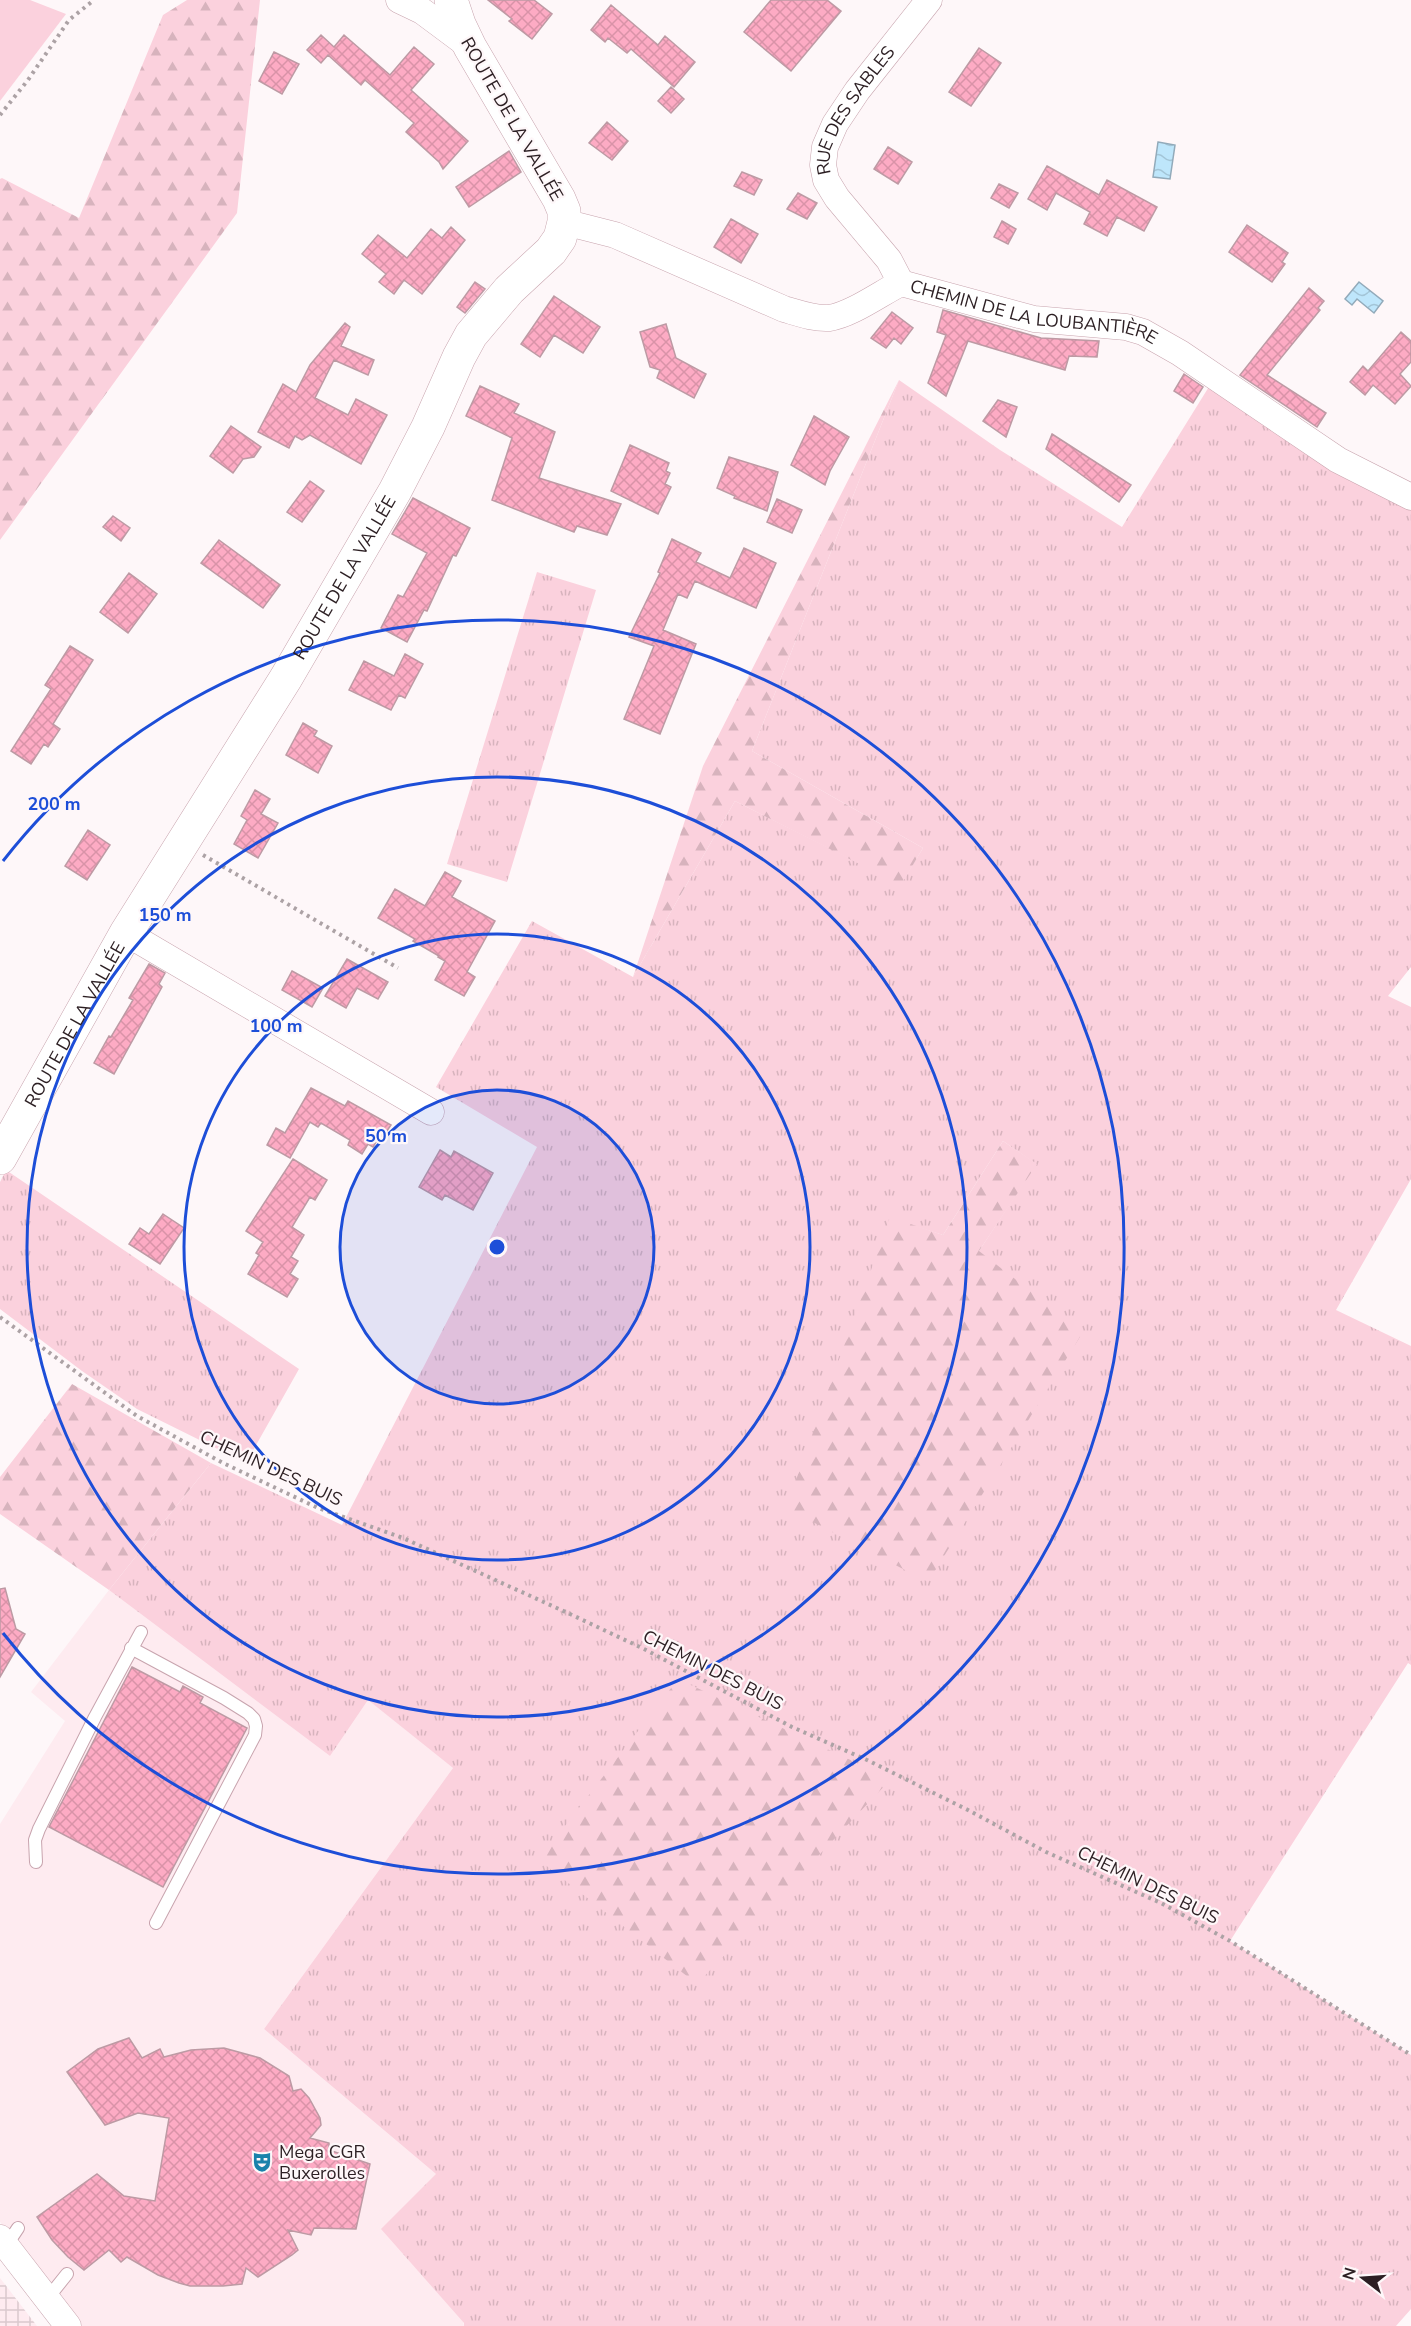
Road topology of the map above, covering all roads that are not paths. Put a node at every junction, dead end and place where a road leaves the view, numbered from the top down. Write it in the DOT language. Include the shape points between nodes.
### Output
graph roads {
  1 [pos="399,0"];
  2 [pos="451,0"];
  3 [pos="929,0"];
  4 [pos="470,47"];
  5 [pos="564,222"];
  6 [pos="901,283"];
  7 [pos="1411,497"];
  8 [pos="126,933"];
  9 [pos="431,1112"];
  10 [pos="0,1158"];
  11 [pos="141,1632"];
  12 [pos="131,1648"];
  13 [pos="36,1862"];
  14 [pos="156,1923"];
  15 [pos="8,2237"];
  16 [pos="67,2274"];
  17 [pos="47,2299"];
  18 [pos="68,2326"];
  1 -- 4 [label="street" via="423,11"];
  2 -- 4 [label="street, ROUTE DE LA VALLÉE"];
  3 -- 6 [label="street, RUE DES SABLES" via="835,124 825,147 823,165 826,180 837,198 889,260"];
  4 -- 5 [label="street, ROUTE DE LA VALLÉE" via="559,199"];
  5 -- 6 [label="street, CHEMIN DE LA LOUBANTIÈRE" via="615,235 808,316 830,318"];
  5 -- 8 [label="street, ROUTE DE LA VALLÉE" via="551,251 509,290 471,335 395,491 286,678"];
  6 -- 7 [label="street, CHEMIN DE LA LOUBANTIÈRE" via="1034,319 1143,332 1338,460"];
  8 -- 9 [label="street"];
  8 -- 10 [label="street, ROUTE DE LA VALLÉE"];
  11 -- 12 [label="lane"];
  12 -- 13 [label="lane" via="39,1829"];
  12 -- 14 [label="lane" via="224,1698 248,1713 256,1726 255,1735"];
  15 -- 17 [label="street"];
  16 -- 17 [label="lane"];
  17 -- 18 [label="street"];
}
